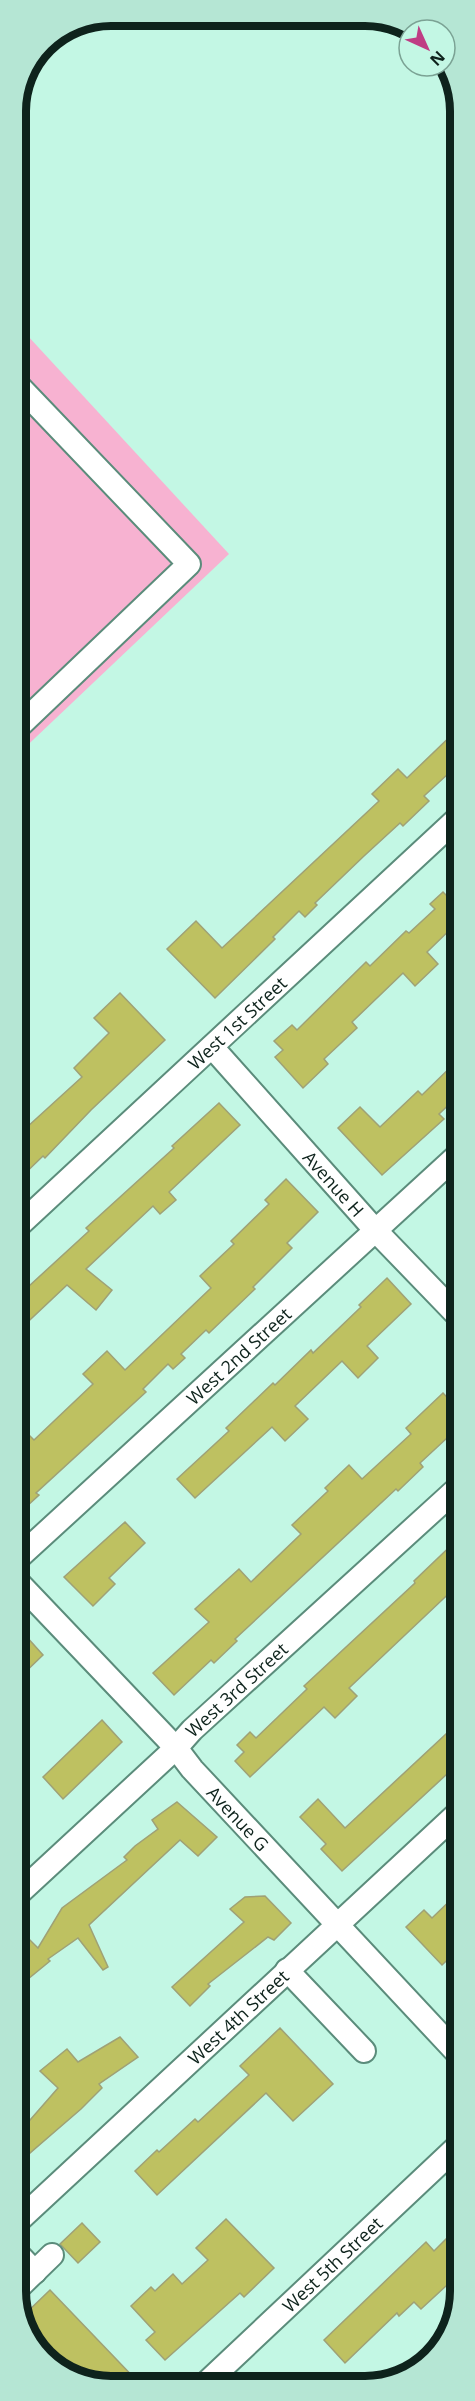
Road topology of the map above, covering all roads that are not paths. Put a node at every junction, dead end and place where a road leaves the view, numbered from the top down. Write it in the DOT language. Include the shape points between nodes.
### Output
graph roads {
  1 [pos="26,393"];
  2 [pos="26,720"];
  3 [pos="450,825"];
  4 [pos="212,1047"];
  5 [pos="450,1161"];
  6 [pos="25,1219"];
  7 [pos="376,1231"];
  8 [pos="450,1308"];
  9 [pos="450,1495"];
  10 [pos="25,1551"];
  11 [pos="25,1590"];
  12 [pos="176,1748"];
  13 [pos="450,1820"];
  14 [pos="25,1888"];
  15 [pos="337,1924"];
  16 [pos="287,1970"];
  17 [pos="450,2045"];
  18 [pos="364,2051"];
  19 [pos="450,2154"];
  20 [pos="25,2215"];
  21 [pos="52,2255"];
  22 [pos="25,2261"];
  23 [pos="35,2272"];
  24 [pos="25,2281"];
  25 [pos="214,2376"];
  1 -- 2 [label="street" via="189,564"];
  3 -- 4 [label="street, West 1st Street"];
  4 -- 6 [label="street, West 1st Street"];
  4 -- 7 [label="street, Avenue H"];
  5 -- 7 [label="street, West 2nd Street"];
  7 -- 8 [label="street, Avenue H"];
  7 -- 10 [label="street, West 2nd Street"];
  9 -- 12 [label="street, West 3rd Street"];
  11 -- 12 [label="street, Avenue G"];
  12 -- 14 [label="street, West 3rd Street"];
  12 -- 15 [label="street, Avenue G"];
  13 -- 15 [label="street, West 4th Street"];
  15 -- 16 [label="street, West 4th Street"];
  15 -- 17 [label="street, Avenue G"];
  16 -- 18 [label="street"];
  16 -- 20 [label="street, West 4th Street"];
  19 -- 25 [label="street, West 5th Street"];
  21 -- 23 [label="street"];
  22 -- 23 [label="street"];
  23 -- 24 [label="street"];
}
